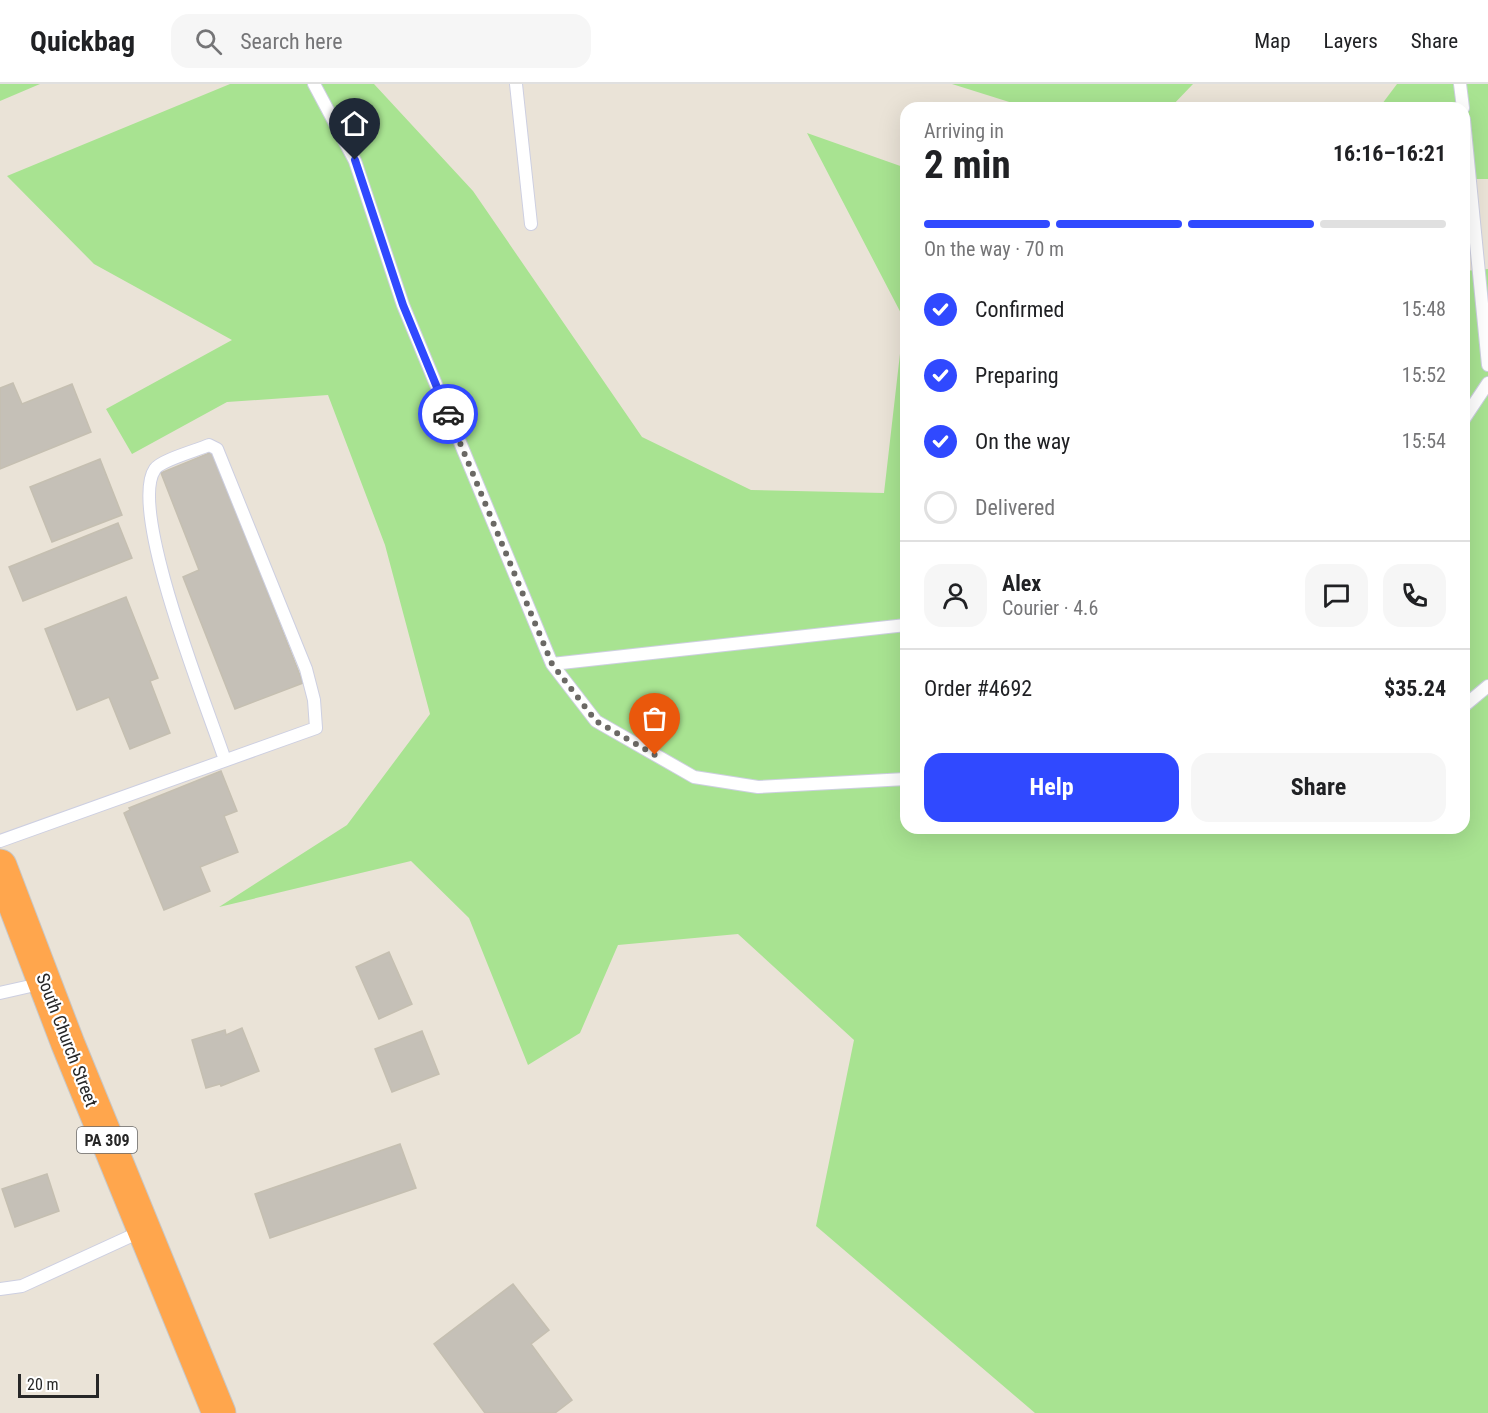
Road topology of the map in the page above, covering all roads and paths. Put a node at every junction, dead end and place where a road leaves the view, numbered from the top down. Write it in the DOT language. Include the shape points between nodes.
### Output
graph roads {
  1 [pos="314,84"];
  2 [pos="516,84"];
  3 [pos="1460,84"];
  4 [pos="1462,102"];
  5 [pos="1470,181"];
  6 [pos="531,224"];
  7 [pos="1488,365"];
  8 [pos="1488,383"];
  9 [pos="1470,410"];
  10 [pos="900,626"];
  11 [pos="552,664"];
  12 [pos="1488,686"];
  13 [pos="1470,701"];
  14 [pos="225,760"];
  15 [pos="900,779"];
  16 [pos="0,842"];
  17 [pos="0,866"];
  18 [pos="45,983"];
  19 [pos="0,993"];
  20 [pos="143,1231"];
  21 [pos="0,1289"];
  22 [pos="219,1413"];
  1 -- 11 [label="lane" via="355,160 403,305"];
  2 -- 6 [label="lane"];
  3 -- 4 [label="lane"];
  5 -- 7 [label="lane"];
  8 -- 9 [label="lane"];
  10 -- 11 [label="lane"];
  11 -- 15 [label="lane" via="596,721 694,777 758,787"];
  12 -- 13 [label="lane"];
  14 -- 14 [label="lane" via="160,568 148,497 150,476 157,465 209,445 217,449 306,669 316,728"];
  14 -- 16 [label="lane"];
  17 -- 18 [label="highway, South Church Street / PA 309"];
  18 -- 19 [label="lane"];
  18 -- 20 [label="highway, South Church Street / PA 309"];
  20 -- 21 [label="lane" via="22,1286"];
  20 -- 22 [label="highway, South Church Street / PA 309"];
}
